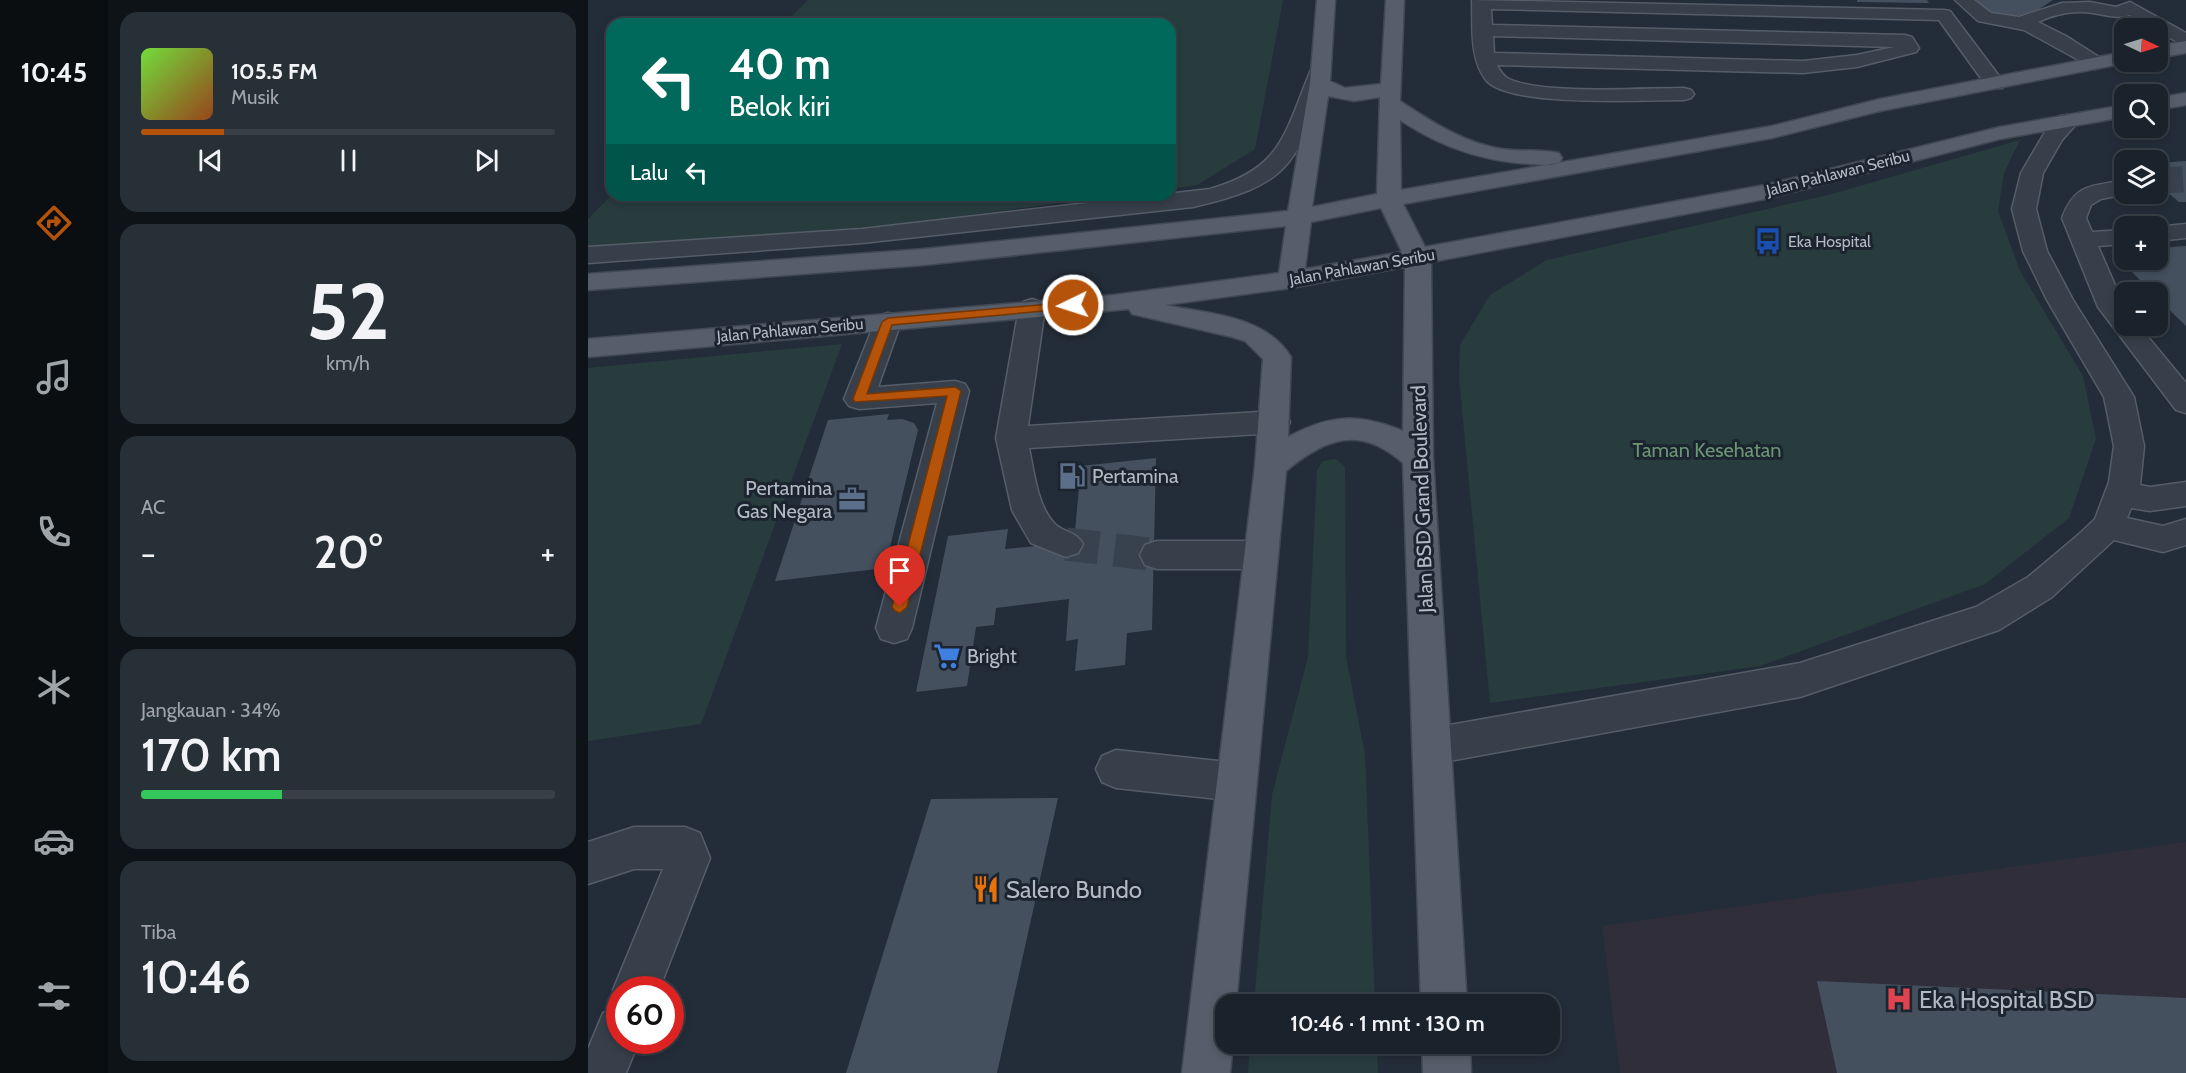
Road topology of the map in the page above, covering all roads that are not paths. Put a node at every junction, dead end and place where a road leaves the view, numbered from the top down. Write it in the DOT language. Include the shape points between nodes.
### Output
graph roads {
  1 [pos="1326,0"];
  2 [pos="1395,0"];
  3 [pos="1964,0"];
  4 [pos="1481,1"];
  5 [pos="2126,6"];
  6 [pos="1886,13"];
  7 [pos="2027,20"];
  8 [pos="1484,30"];
  9 [pos="1905,41"];
  10 [pos="2186,41"];
  11 [pos="2186,47"];
  12 [pos="2168,50"];
  13 [pos="1485,59"];
  14 [pos="2114,60"];
  15 [pos="2095,63"];
  16 [pos="1320,78"];
  17 [pos="1995,84"];
  18 [pos="1684,94"];
  19 [pos="1390,95"];
  20 [pos="2186,99"];
  21 [pos="2168,102"];
  22 [pos="2114,113"];
  23 [pos="2068,121"];
  24 [pos="1647,156"];
  25 [pos="2114,189"];
  26 [pos="1389,199"];
  27 [pos="1298,217"];
  28 [pos="2186,231"];
  29 [pos="2168,233"];
  30 [pos="2114,238"];
  31 [pos="2083,240"];
  32 [pos="588,255"];
  33 [pos="1418,258"];
  34 [pos="1291,280"];
  35 [pos="588,282"];
  36 [pos="1114,303"];
  37 [pos="1032,308"];
  38 [pos="2114,311"];
  39 [pos="888,322"];
  40 [pos="2133,336"];
  41 [pos="588,348"];
  42 [pos="2184,400"];
  43 [pos="1275,422"];
  44 [pos="1011,438"];
  45 [pos="1418,458"];
  46 [pos="1271,466"];
  47 [pos="2120,493"];
  48 [pos="2186,494"];
  49 [pos="2108,526"];
  50 [pos="2186,532"];
  51 [pos="1066,544"];
  52 [pos="1157,555"];
  53 [pos="1262,555"];
  54 [pos="894,628"];
  55 [pos="1433,746"];
  56 [pos="1116,769"];
  57 [pos="1237,782"];
  58 [pos="588,863"];
  59 [pos="642,976"];
  60 [pos="1444,994"];
  61 [pos="610,1054"];
  62 [pos="1446,1054"];
  63 [pos="602,1073"];
  64 [pos="1206,1073"];
  65 [pos="1447,1073"];
  1 -- 16 [label="main road"];
  2 -- 19 [label="main road, Jalan BSD Grand Boulevard"];
  3 -- 7 [label="street" via="1980,17"];
  4 -- 6 [label="street"];
  4 -- 8 [label="street"];
  5 -- 7 [label="street" via="2104,21 2063,24"];
  5 -- 10 [label="street"];
  6 -- 9 [label="street"];
  6 -- 17 [label="street" via="1944,15"];
  7 -- 15 [label="street"];
  8 -- 9 [label="street"];
  8 -- 13 [label="street"];
  9 -- 13 [label="street" via="1910,48 1851,64 1803,67"];
  11 -- 12 [label="main road"];
  13 -- 18 [label="street" via="1490,73 1501,83 1534,91"];
  14 -- 15 [label="main road"];
  15 -- 17 [label="main road"];
  16 -- 19 [label="main road" via="1332,92 1347,96"];
  16 -- 27 [label="main road"];
  16 -- 32 [label="street" via="1284,156 1259,178 1219,194 862,236"];
  17 -- 24 [label="main road"];
  19 -- 24 [label="main road" via="1435,135 1485,153 1537,158"];
  19 -- 26 [label="main road, Jalan BSD Grand Boulevard"];
  20 -- 21 [label="main road"];
  22 -- 23 [label="main road, Jalan Pahlawan Seribu"];
  23 -- 33 [label="main road, Jalan Pahlawan Seribu" via="1938,148 1765,192"];
  23 -- 47 [label="street" via="2053,137 2032,172 2024,209 2035,251 2119,397 2129,447"];
  24 -- 26 [label="main road"];
  25 -- 31 [label="street" via="2080,201 2074,218"];
  26 -- 27 [label="main road"];
  26 -- 33 [label="main road, Jalan BSD Grand Boulevard"];
  27 -- 34 [label="main road"];
  27 -- 35 [label="main road" via="924,257"];
  28 -- 29 [label="street"];
  30 -- 31 [label="street"];
  31 -- 38 [label="street"];
  33 -- 34 [label="main road, Jalan Pahlawan Seribu"];
  33 -- 45 [label="main road, Jalan BSD Grand Boulevard"];
  34 -- 36 [label="main road, Jalan Pahlawan Seribu"];
  36 -- 37 [label="main road, Jalan Pahlawan Seribu"];
  36 -- 43 [label="main road" via="1255,335 1277,357"];
  37 -- 39 [label="main road, Jalan Pahlawan Seribu"];
  37 -- 44 [label="street"];
  39 -- 41 [label="main road, Jalan Pahlawan Seribu"];
  39 -- 54 [label="street" via="860,399 955,391"];
  40 -- 42 [label="street"];
  43 -- 44 [label="street"];
  43 -- 46 [label="main road"];
  44 -- 51 [label="street" via="1028,510 1043,534"];
  45 -- 46 [label="main road" via="1392,439 1336,429 1317,432"];
  45 -- 55 [label="main road, Jalan BSD Grand Boulevard"];
  46 -- 53 [label="main road"];
  47 -- 48 [label="street" via="2150,499"];
  47 -- 49 [label="street"];
  49 -- 50 [label="street" via="2163,539"];
  49 -- 55 [label="street" via="2040,587 1988,619 1811,676"];
  52 -- 53 [label="street"];
  53 -- 57 [label="main road"];
  55 -- 60 [label="main road, Jalan BSD Grand Boulevard"];
  56 -- 57 [label="street"];
  57 -- 64 [label="main road"];
  58 -- 59 [label="street" via="634,848 685,848 689,858"];
  61 -- 63 [label="street"];
  62 -- 65 [label="main road"];
}
